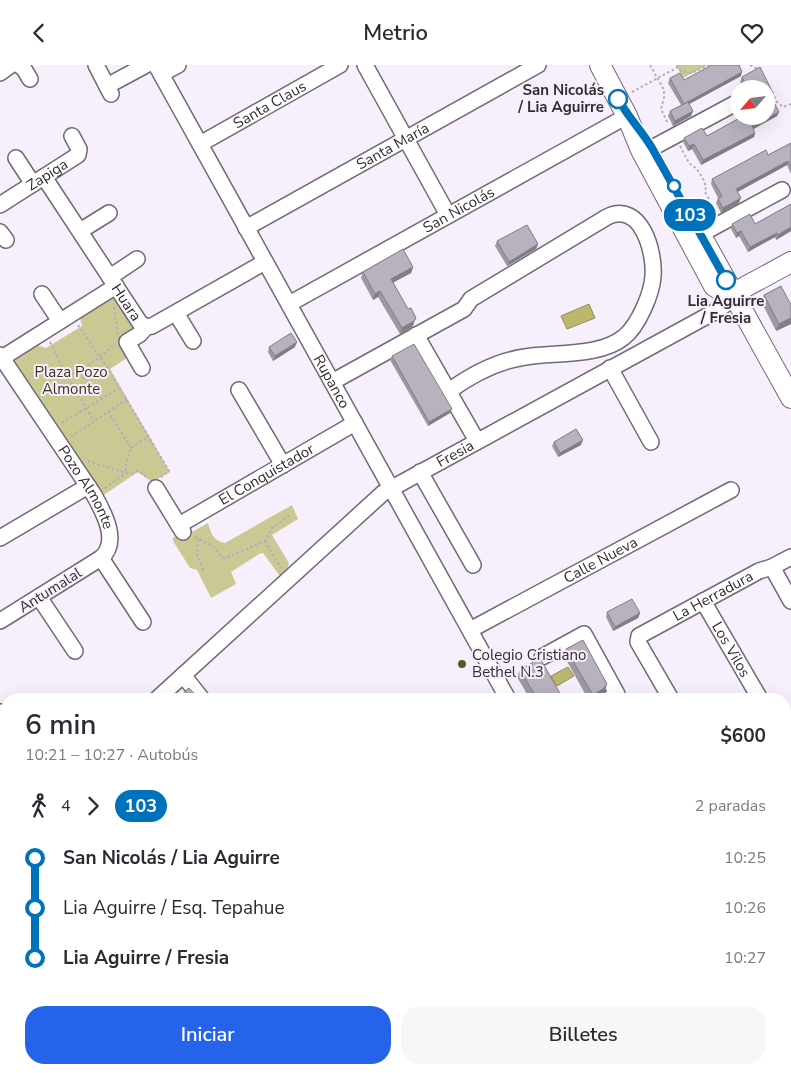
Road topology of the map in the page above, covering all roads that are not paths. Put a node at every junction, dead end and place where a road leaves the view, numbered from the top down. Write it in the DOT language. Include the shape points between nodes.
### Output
graph roads {
  1 [pos="11,65"];
  2 [pos="19,65"];
  3 [pos="96,65"];
  4 [pos="146,65"];
  5 [pos="178,65"];
  6 [pos="340,65"];
  7 [pos="365,65"];
  8 [pos="538,65"];
  9 [pos="600,65"];
  10 [pos="159,70"];
  11 [pos="0,73"];
  12 [pos="30,79"];
  13 [pos="730,106"];
  14 [pos="628,116"];
  15 [pos="72,136"];
  16 [pos="406,139"];
  17 [pos="200,144"];
  18 [pos="652,148"];
  19 [pos="16,158"];
  20 [pos="39,180"];
  21 [pos="782,190"];
  22 [pos="0,205"];
  23 [pos="109,213"];
  24 [pos="448,215"];
  25 [pos="246,228"];
  26 [pos="80,231"];
  27 [pos="694,236"];
  28 [pos="138,259"];
  29 [pos="265,262"];
  30 [pos="791,262"];
  31 [pos="112,284"];
  32 [pos="734,293"];
  33 [pos="42,294"];
  34 [pos="288,304"];
  35 [pos="176,313"];
  36 [pos="66,318"];
  37 [pos="146,327"];
  38 [pos="416,335"];
  39 [pos="193,341"];
  40 [pos="1,357"];
  41 [pos="142,368"];
  42 [pos="610,369"];
  43 [pos="332,383"];
  44 [pos="239,390"];
  45 [pos="449,391"];
  46 [pos="791,398"];
  47 [pos="355,423"];
  48 [pos="477,441"];
  49 [pos="651,441"];
  50 [pos="283,465"];
  51 [pos="420,472"];
  52 [pos="156,482"];
  53 [pos="391,487"];
  54 [pos="93,489"];
  55 [pos="731,490"];
  56 [pos="0,538"];
  57 [pos="791,557"];
  58 [pos="101,558"];
  59 [pos="473,565"];
  60 [pos="772,567"];
  61 [pos="39,597"];
  62 [pos="704,601"];
  63 [pos="791,601"];
  64 [pos="0,621"];
  65 [pos="142,621"];
  66 [pos="470,629"];
  67 [pos="75,651"];
  68 [pos="542,657"];
  69 [pos="183,675"];
  70 [pos="164,693"];
  71 [pos="197,693"];
  72 [pos="505,693"];
  73 [pos="616,693"];
  74 [pos="668,693"];
  75 [pos="757,693"];
  1 -- 11 [label="street"];
  2 -- 12 [label="street"];
  3 -- 4 [label="street" via="109,90"];
  5 -- 10 [label="street"];
  6 -- 17 [label="street, Santa Claus"];
  7 -- 16 [label="street"];
  8 -- 16 [label="street, Santa María"];
  9 -- 14 [label="main road"];
  10 -- 17 [label="street, Rupanco"];
  13 -- 18 [label="street"];
  14 -- 18 [label="main road"];
  14 -- 24 [label="street, San Nicolás"];
  14 -- 27 [label="main road" via="641,150"];
  15 -- 20 [label="street, Zapiga" via="79,149 78,155"];
  16 -- 24 [label="street"];
  16 -- 25 [label="street, Santa María"];
  17 -- 25 [label="street, Rupanco"];
  18 -- 27 [label="main road"];
  19 -- 20 [label="street, Huara"];
  20 -- 22 [label="street, Zapiga"];
  20 -- 26 [label="street, Huara"];
  21 -- 27 [label="street"];
  23 -- 26 [label="street"];
  24 -- 34 [label="street, San Nicolás"];
  25 -- 29 [label="street, Rupanco"];
  26 -- 31 [label="street, Huara"];
  27 -- 32 [label="main road" via="714,286"];
  28 -- 31 [label="street, Huara"];
  29 -- 34 [label="street, Rupanco"];
  29 -- 35 [label="street"];
  30 -- 32 [label="main road, Fresia"];
  31 -- 36 [label="street"];
  31 -- 37 [label="street, Huara"];
  32 -- 42 [label="street, Fresia" via="718,310"];
  32 -- 46 [label="main road"];
  33 -- 36 [label="street"];
  34 -- 43 [label="street, Rupanco"];
  35 -- 37 [label="street"];
  35 -- 39 [label="street"];
  36 -- 40 [label="street"];
  37 -- 41 [label="street" via="126,342"];
  38 -- 43 [label="street"];
  38 -- 45 [label="street"];
  38 -- 45 [label="street" via="464,309 471,299 612,215 628,215 643,230 653,257 652,285 639,319 617,343 600,349 508,361 478,373"];
  40 -- 54 [label="street, Pozo Almonte"];
  42 -- 48 [label="street, Fresia"];
  42 -- 49 [label="street"];
  43 -- 47 [label="street, Rupanco"];
  44 -- 50 [label="street"];
  45 -- 48 [label="street"];
  47 -- 50 [label="street, El Conquistador"];
  47 -- 53 [label="street, Rupanco"];
  48 -- 51 [label="street, Fresia"];
  50 -- 52 [label="street, El Conquistador" via="181,528"];
  51 -- 53 [label="street, Fresia"];
  51 -- 59 [label="street"];
  53 -- 66 [label="street, Rupanco"];
  53 -- 69 [label="street, Fresia" via="375,498"];
  54 -- 56 [label="street"];
  54 -- 58 [label="street, Pozo Almonte" via="108,525 108,549"];
  55 -- 66 [label="street, Calle Nueva"];
  57 -- 60 [label="street, La Herradura"];
  58 -- 61 [label="street, Antumalal"];
  58 -- 65 [label="street"];
  60 -- 62 [label="street, La Herradura"];
  60 -- 63 [label="street"];
  61 -- 64 [label="street, Antumalal"];
  61 -- 67 [label="street"];
  62 -- 74 [label="street, La Herradura" via="638,637"];
  62 -- 75 [label="street, Los Vilos"];
  66 -- 72 [label="street, Rupanco"];
  68 -- 73 [label="street" via="584,634"];
  69 -- 70 [label="street, Fresia"];
  69 -- 71 [label="street"];
}
